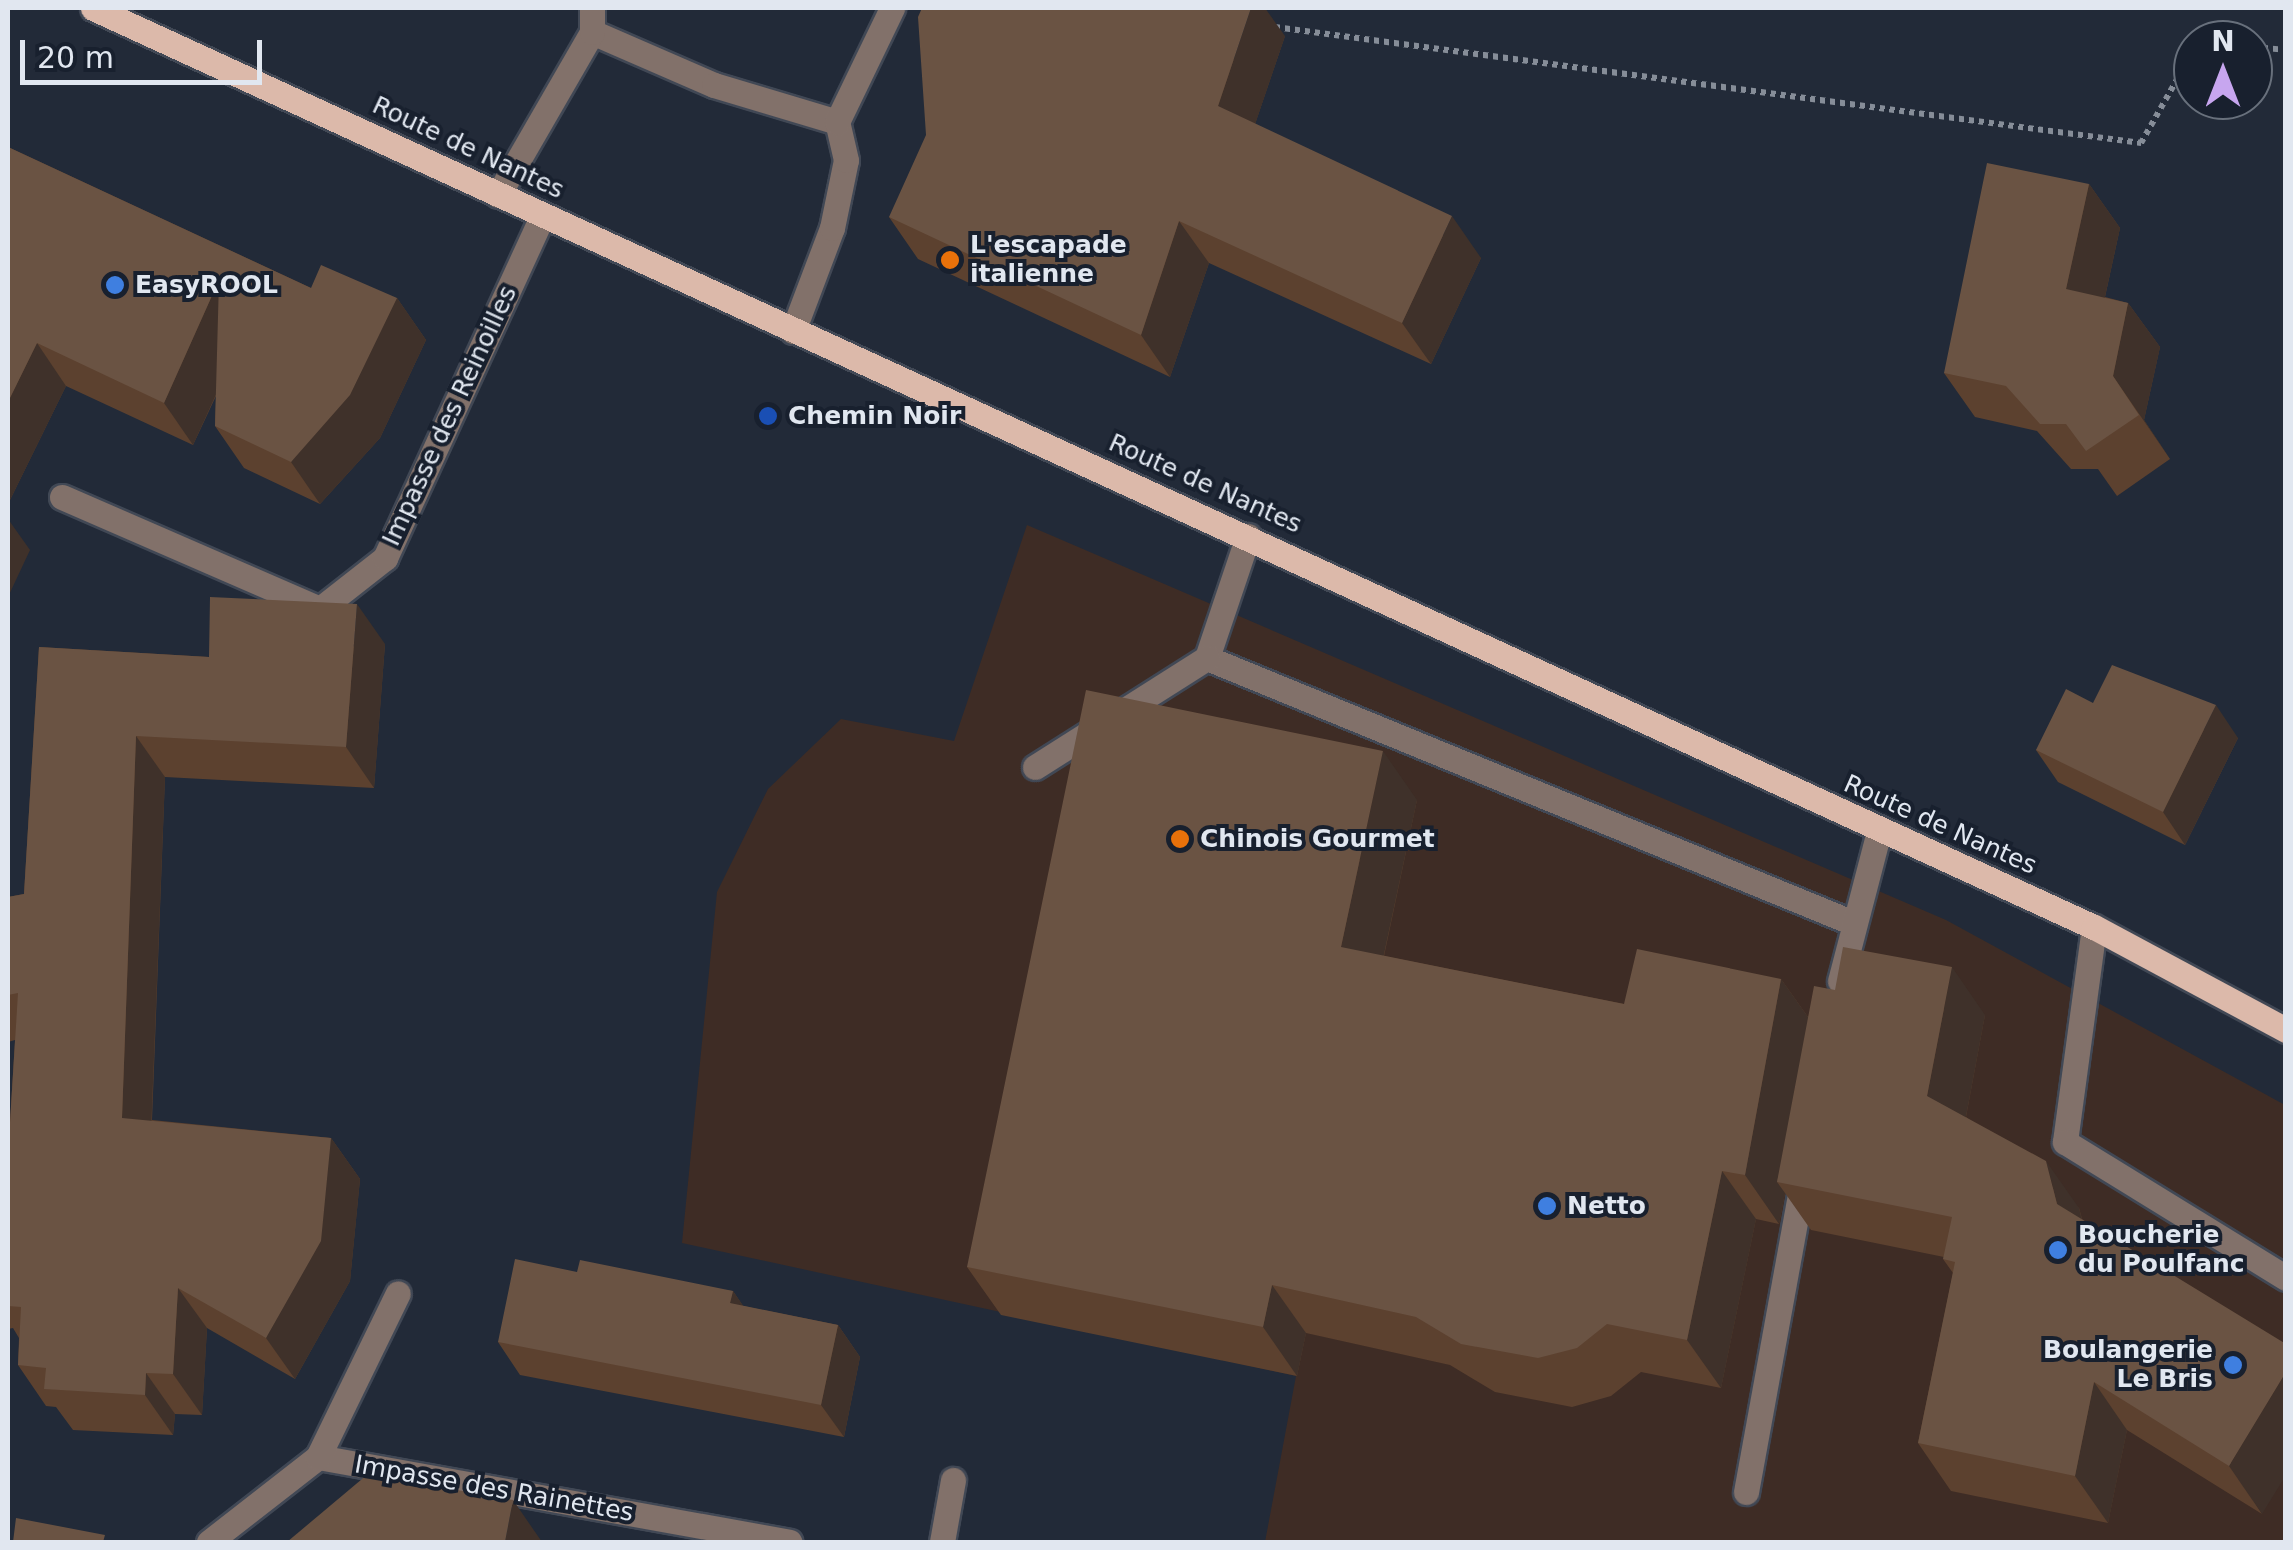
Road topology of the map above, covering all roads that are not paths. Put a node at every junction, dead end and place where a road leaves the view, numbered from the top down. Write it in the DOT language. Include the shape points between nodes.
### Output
graph roads {
  1 [pos="93,8"];
  2 [pos="892,8"];
  3 [pos="592,20"];
  4 [pos="836,122"];
  5 [pos="498,196"];
  6 [pos="542,216"];
  7 [pos="793,331"];
  8 [pos="62,497"];
  9 [pos="1248,536"];
  10 [pos="1206,658"];
  11 [pos="1035,768"];
  12 [pos="1879,831"];
  13 [pos="1851,922"];
  14 [pos="2094,927"];
  15 [pos="1836,1000"];
  16 [pos="2286,1030"];
  17 [pos="1807,1156"];
  18 [pos="2286,1278"];
  19 [pos="398,1294"];
  20 [pos="318,1457"];
  21 [pos="954,1480"];
  22 [pos="1746,1492"];
  23 [pos="209,1542"];
  24 [pos="789,1542"];
  25 [pos="942,1542"];
  1 -- 5 [label="main road, Route de Nantes"];
  2 -- 4 [label="street"];
  3 -- 4 [label="street" via="714,84"];
  3 -- 5 [label="street"];
  4 -- 7 [label="street" via="846,160 832,228"];
  5 -- 6 [label="main road, Route de Nantes"];
  6 -- 7 [label="main road, Route de Nantes"];
  6 -- 8 [label="street, Impasse des Reinoilles" via="385,558 320,609"];
  7 -- 9 [label="main road, Route de Nantes"];
  9 -- 10 [label="street"];
  9 -- 12 [label="main road, Route de Nantes"];
  10 -- 11 [label="street"];
  10 -- 13 [label="street"];
  12 -- 13 [label="street"];
  12 -- 14 [label="main road, Route de Nantes"];
  13 -- 15 [label="street"];
  14 -- 16 [label="main road, Route de Nantes"];
  14 -- 18 [label="street" via="2064,1142"];
  17 -- 22 [label="street"];
  19 -- 20 [label="street"];
  20 -- 23 [label="street"];
  20 -- 24 [label="street, Impasse des Rainettes"];
  21 -- 25 [label="street"];
}
